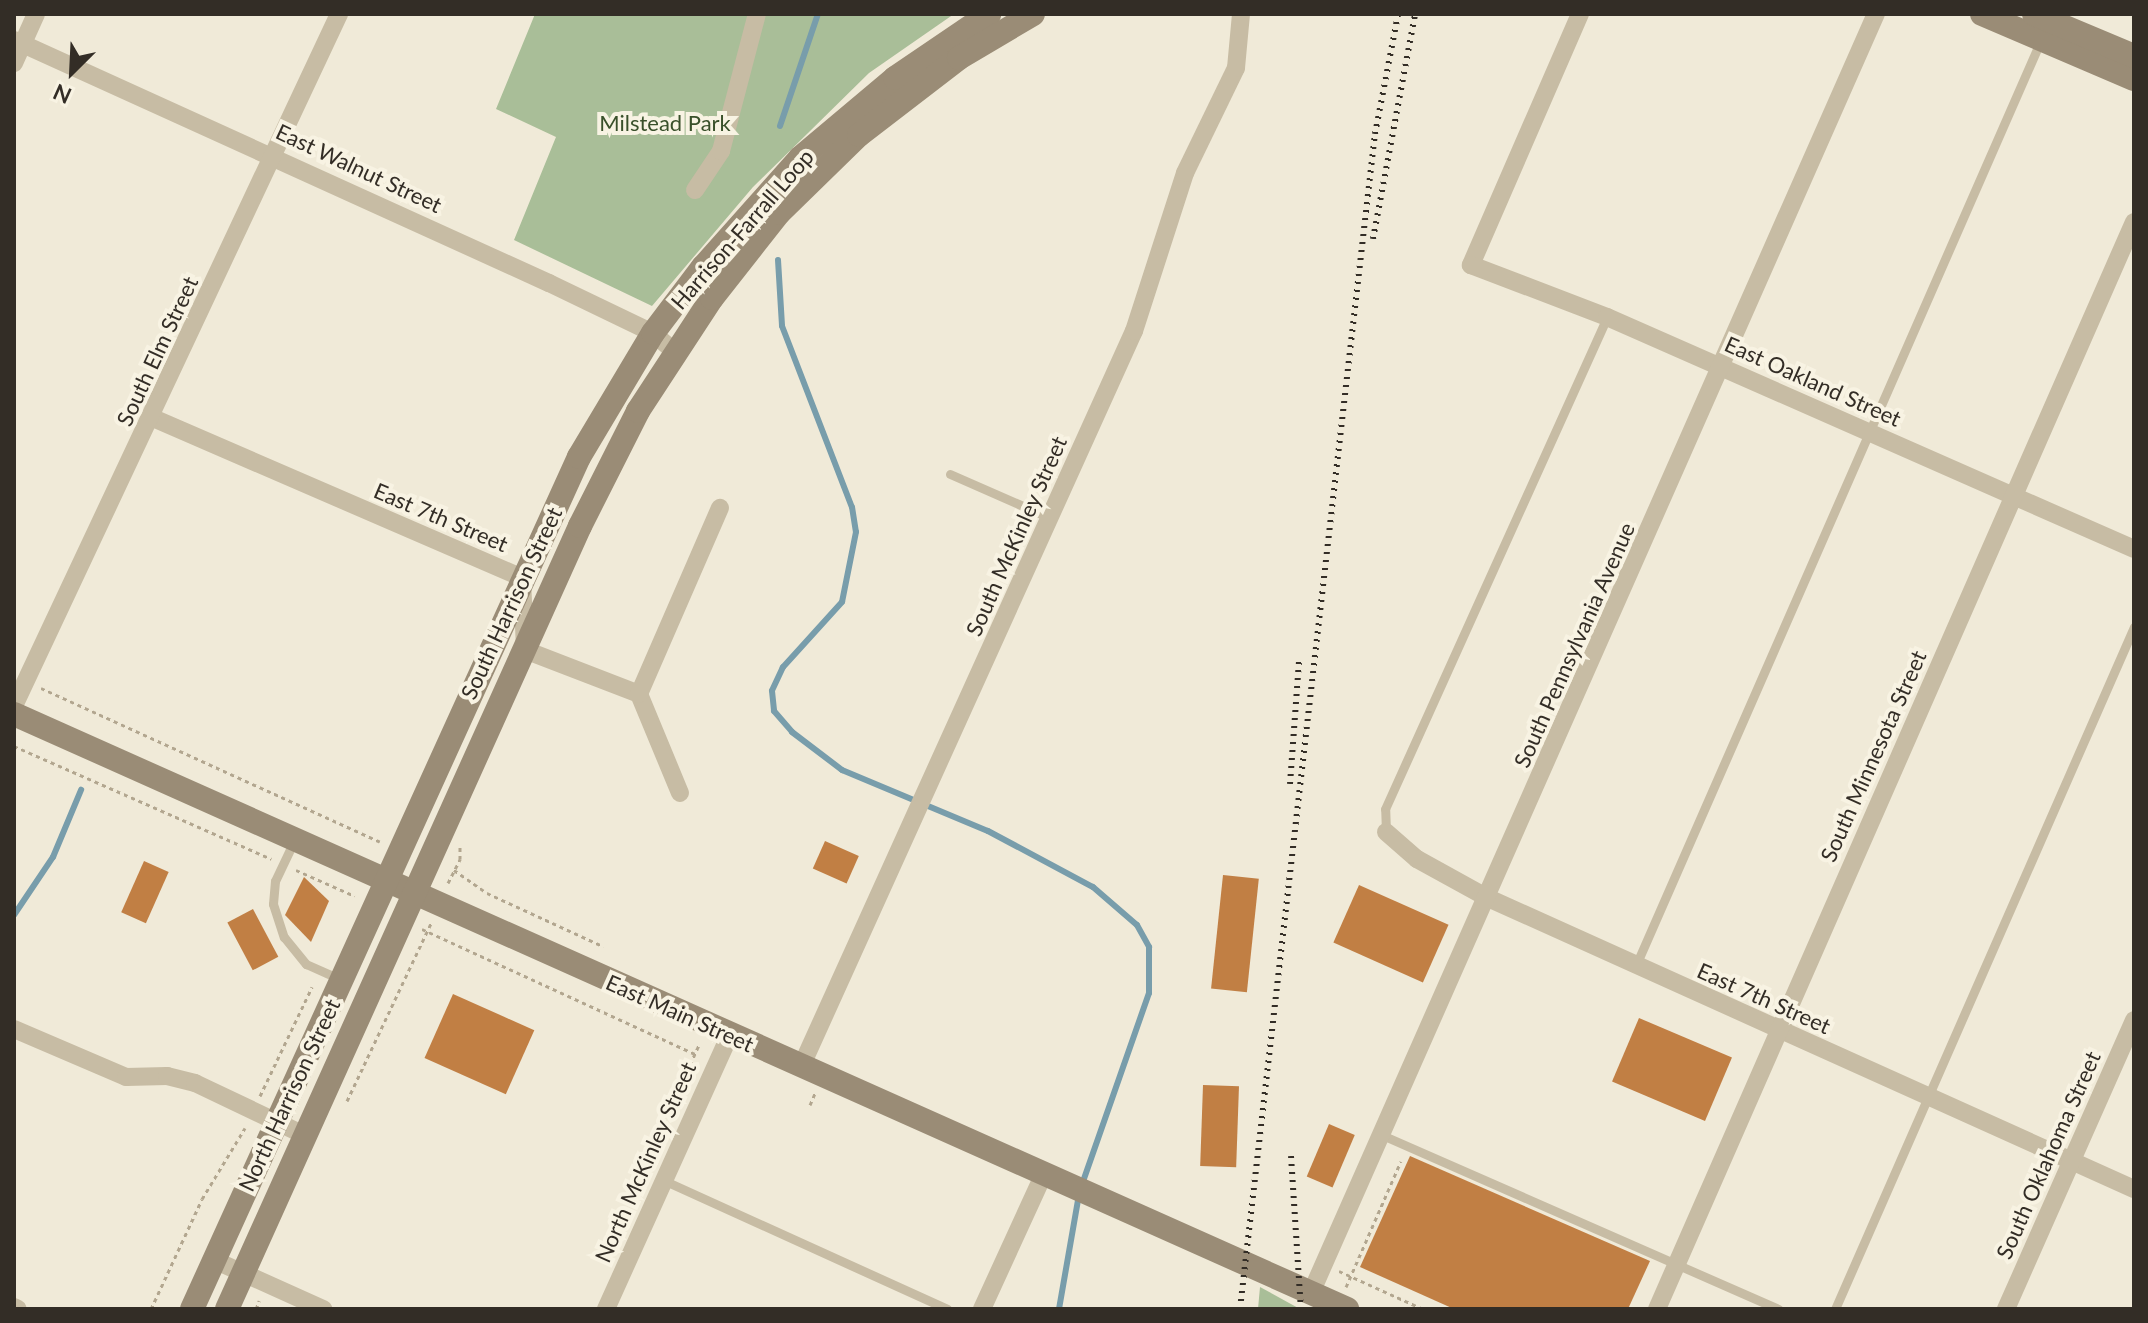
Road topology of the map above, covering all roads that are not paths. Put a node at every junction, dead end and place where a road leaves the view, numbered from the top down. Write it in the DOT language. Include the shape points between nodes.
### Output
graph roads {
  1 [pos="36,14"];
  2 [pos="339,14"];
  3 [pos="757,14"];
  4 [pos="989,14"];
  5 [pos="1033,14"];
  6 [pos="1241,14"];
  7 [pos="1580,14"];
  8 [pos="1876,14"];
  9 [pos="1982,14"];
  10 [pos="2045,22"];
  11 [pos="18,42"];
  12 [pos="2134,56"];
  13 [pos="14,63"];
  14 [pos="2134,79"];
  15 [pos="274,155"];
  16 [pos="695,190"];
  17 [pos="2134,222"];
  18 [pos="1607,317"];
  19 [pos="653,333"];
  20 [pos="676,353"];
  21 [pos="1723,368"];
  22 [pos="153,418"];
  23 [pos="1869,432"];
  24 [pos="950,474"];
  25 [pos="2015,496"];
  26 [pos="720,508"];
  27 [pos="1050,518"];
  28 [pos="2134,549"];
  29 [pos="522,578"];
  30 [pos="2134,627"];
  31 [pos="525,650"];
  32 [pos="639,694"];
  33 [pos="14,706"];
  34 [pos="14,714"];
  35 [pos="680,793"];
  36 [pos="1386,832"];
  37 [pos="294,840"];
  38 [pos="386,881"];
  39 [pos="416,895"];
  40 [pos="1488,898"];
  41 [pos="1636,965"];
  42 [pos="342,980"];
  43 [pos="2134,1020"];
  44 [pos="14,1029"];
  45 [pos="1778,1030"];
  46 [pos="718,1031"];
  47 [pos="801,1067"];
  48 [pos="1925,1096"];
  49 [pos="277,1121"];
  50 [pos="1382,1135"];
  51 [pos="306,1136"];
  52 [pos="2072,1162"];
  53 [pos="1047,1178"];
  54 [pos="663,1180"];
  55 [pos="2134,1189"];
  56 [pos="214,1260"];
  57 [pos="1676,1264"];
  58 [pos="243,1274"];
  59 [pos="1311,1293"];
  60 [pos="1343,1307"];
  61 [pos="192,1309"];
  62 [pos="227,1309"];
  63 [pos="323,1309"];
  64 [pos="606,1309"];
  65 [pos="947,1309"];
  66 [pos="982,1309"];
  67 [pos="1657,1309"];
  68 [pos="1779,1309"];
  69 [pos="1835,1309"];
  70 [pos="2006,1309"];
  1 -- 11 [label="street"];
  2 -- 15 [label="street, South Elm Street"];
  3 -- 16 [label="street" via="721,151"];
  4 -- 19 [label="main road, Harrison-Farrall Loop" via="895,78 800,158 703,267"];
  5 -- 20 [label="main road, Harrison-Farrall Loop" via="959,58 859,135 779,213"];
  6 -- 27 [label="street, South McKinley Street" via="1236,68 1185,173 1139,318"];
  7 -- 18 [label="street, East Oakland Street" via="1471,265"];
  8 -- 21 [label="street, South Pennsylvania Avenue"];
  9 -- 10 [label="main road"];
  10 -- 12 [label="main road"];
  10 -- 14 [label="main road"];
  10 -- 23 [label="lane"];
  11 -- 13 [label="street"];
  11 -- 15 [label="street, East Walnut Street"];
  15 -- 19 [label="street, East Walnut Street"];
  15 -- 22 [label="street, South Elm Street"];
  17 -- 25 [label="street, South Minnesota Street"];
  18 -- 21 [label="street, East Oakland Street"];
  18 -- 36 [label="lane" via="1385,809"];
  19 -- 20 [label="street, East Walnut Street"];
  19 -- 29 [label="main road, South Harrison Street" via="579,457"];
  20 -- 31 [label="main road, South Harrison Street" via="638,411"];
  21 -- 23 [label="street, East Oakland Street"];
  21 -- 40 [label="street, South Pennsylvania Avenue"];
  22 -- 29 [label="street, East 7th Street"];
  22 -- 33 [label="street, South Elm Street"];
  23 -- 25 [label="street, East Oakland Street"];
  23 -- 41 [label="lane"];
  24 -- 27 [label="lane"];
  25 -- 28 [label="street, East Oakland Street"];
  25 -- 45 [label="street, South Minnesota Street"];
  26 -- 32 [label="street"];
  27 -- 47 [label="street, South McKinley Street"];
  29 -- 31 [label="street, East 7th Street"];
  29 -- 38 [label="main road, South Harrison Street"];
  30 -- 48 [label="lane"];
  31 -- 32 [label="street"];
  31 -- 39 [label="main road, South Harrison Street" via="442,868"];
  32 -- 35 [label="street"];
  34 -- 37 [label="main road, East Main Street"];
  36 -- 40 [label="street, East 7th Street" via="1417,859"];
  37 -- 38 [label="main road, East Main Street"];
  37 -- 42 [label="lane" via="275,881 273,904 284,937 306,964"];
  38 -- 39 [label="main road, East Main Street"];
  38 -- 42 [label="main road, North Harrison Street"];
  39 -- 46 [label="main road, East Main Street"];
  39 -- 51 [label="main road, North Harrison Street"];
  40 -- 41 [label="street, East 7th Street"];
  40 -- 50 [label="street, South Pennsylvania Avenue"];
  41 -- 45 [label="street, East 7th Street"];
  42 -- 49 [label="main road, North Harrison Street"];
  43 -- 52 [label="street, South Oklahoma Street"];
  44 -- 49 [label="street" via="126,1077 167,1076 195,1083"];
  45 -- 48 [label="street, East 7th Street"];
  45 -- 57 [label="street, South Minnesota Street"];
  46 -- 47 [label="main road, East Main Street"];
  46 -- 54 [label="street, North McKinley Street"];
  47 -- 53 [label="main road, East Main Street"];
  48 -- 52 [label="street, East 7th Street"];
  48 -- 69 [label="lane"];
  49 -- 51 [label="street"];
  49 -- 56 [label="main road, North Harrison Street"];
  50 -- 57 [label="lane"];
  50 -- 59 [label="street, South Pennsylvania Avenue"];
  51 -- 58 [label="main road, North Harrison Street"];
  52 -- 55 [label="street, East 7th Street"];
  52 -- 70 [label="street, South Oklahoma Street"];
  53 -- 59 [label="main road, East Main Street"];
  53 -- 66 [label="street"];
  54 -- 64 [label="street, North McKinley Street"];
  54 -- 65 [label="lane"];
  56 -- 58 [label="street"];
  56 -- 61 [label="main road, North Harrison Street"];
  57 -- 67 [label="street, South Minnesota Street"];
  57 -- 68 [label="lane"];
  58 -- 62 [label="main road, North Harrison Street"];
  58 -- 63 [label="street"];
  59 -- 60 [label="main road, East Main Street"];
}
